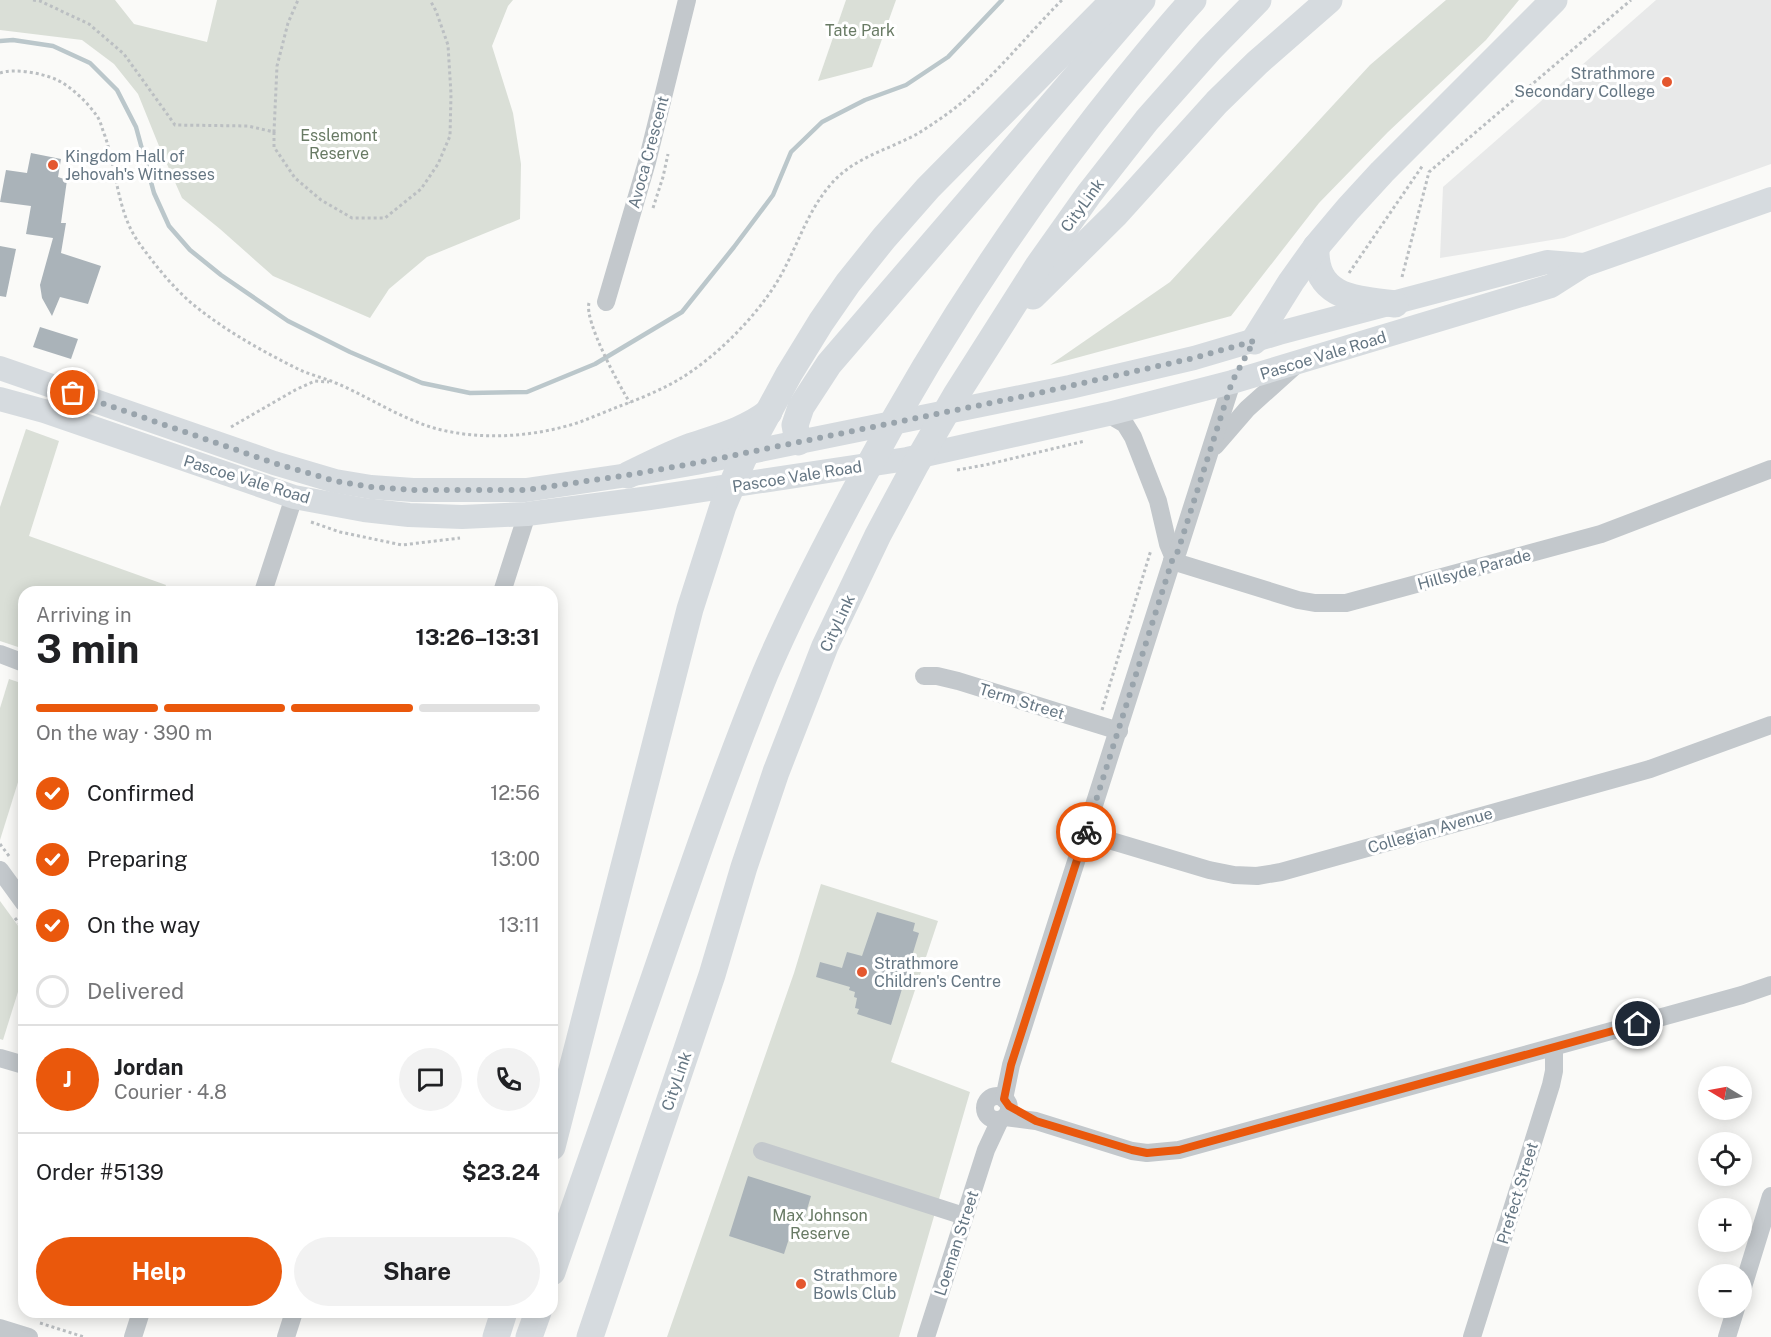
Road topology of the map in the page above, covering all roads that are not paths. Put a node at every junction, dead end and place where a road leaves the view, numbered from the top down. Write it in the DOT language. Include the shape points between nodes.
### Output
graph roads {
  1 [pos="687,0"];
  2 [pos="1114,0"];
  3 [pos="1142,0"];
  4 [pos="1193,0"];
  5 [pos="1258,0"];
  6 [pos="1329,0"];
  7 [pos="1555,0"];
  8 [pos="1771,199"];
  9 [pos="1316,247"];
  10 [pos="1584,265"];
  11 [pos="606,302"];
  12 [pos="1395,304"];
  13 [pos="996,332"];
  14 [pos="1254,341"];
  15 [pos="1298,362"];
  16 [pos="829,364"];
  17 [pos="0,368"];
  18 [pos="1232,382"];
  19 [pos="0,399"];
  20 [pos="1108,414"];
  21 [pos="798,442"];
  22 [pos="1210,453"];
  23 [pos="1771,469"];
  24 [pos="821,473"];
  25 [pos="628,475"];
  26 [pos="294,497"];
  27 [pos="527,514"];
  28 [pos="1173,558"];
  29 [pos="265,586"];
  30 [pos="504,586"];
  31 [pos="0,654"];
  32 [pos="18,661"];
  33 [pos="924,676"];
  34 [pos="1771,725"];
  35 [pos="1119,731"];
  36 [pos="1085,833"];
  37 [pos="0,870"];
  38 [pos="18,895"];
  39 [pos="1771,985"];
  40 [pos="1554,1048"];
  41 [pos="0,1058"];
  42 [pos="18,1063"];
  43 [pos="1000,1110"];
  44 [pos="558,1124"];
  45 [pos="762,1150"];
  46 [pos="1771,1196"];
  47 [pos="964,1216"];
  48 [pos="558,1255"];
  49 [pos="1750,1264"];
  50 [pos="139,1318"];
  51 [pos="292,1318"];
  52 [pos="502,1318"];
  53 [pos="536,1318"];
  54 [pos="1733,1318"];
  55 [pos="0,1328"];
  56 [pos="30,1329"];
  57 [pos="133,1337"];
  58 [pos="286,1337"];
  59 [pos="496,1337"];
  60 [pos="530,1337"];
  61 [pos="590,1337"];
  62 [pos="926,1337"];
  63 [pos="1472,1337"];
  64 [pos="1726,1337"];
  1 -- 11 [label="street, Avoca Crescent" via="647,162"];
  2 -- 44 [label="highway" via="928,188 867,259 821,322 743,459 705,559"];
  3 -- 16 [label="highway"];
  4 -- 48 [label="highway" via="1052,174 995,255 886,434 794,611 698,850"];
  5 -- 13 [label="highway, CityLink" via="1147,120 1044,257"];
  6 -- 13 [label="highway" via="1217,102 1115,214"];
  7 -- 9 [label="highway" via="1382,172"];
  8 -- 10 [label="main road, Pascoe Vale Road"];
  9 -- 12 [label="highway" via="1318,273 1328,287"];
  9 -- 14 [label="highway"];
  10 -- 12 [label="main road, Pascoe Vale Road" via="1548,262"];
  10 -- 15 [label="main road, Pascoe Vale Road" via="1551,286"];
  12 -- 14 [label="main road, Pascoe Vale Road"];
  13 -- 61 [label="highway, CityLink" via="916,464 825,646 776,772 709,986"];
  14 -- 18 [label="main road"];
  14 -- 21 [label="main road, Pascoe Vale Road" via="1070,387"];
  15 -- 18 [label="main road, Pascoe Vale Road"];
  15 -- 22 [label="street" via="1247,409"];
  16 -- 21 [label="highway" via="801,408 795,425"];
  16 -- 25 [label="highway" via="759,420"];
  17 -- 25 [label="main road, Pascoe Vale Road" via="335,481 413,490 526,490"];
  18 -- 20 [label="main road, Pascoe Vale Road"];
  18 -- 22 [label="street, Loeman Street"];
  19 -- 26 [label="main road, Pascoe Vale Road"];
  20 -- 24 [label="main road, Pascoe Vale Road" via="907,459"];
  20 -- 28 [label="street" via="1125,424 1133,437 1158,501"];
  21 -- 24 [label="main road"];
  21 -- 25 [label="main road, Pascoe Vale Road"];
  22 -- 28 [label="street, Loeman Street"];
  23 -- 28 [label="street, Hillsyde Parade" via="1601,534 1346,603 1298,600"];
  24 -- 27 [label="main road, Pascoe Vale Road"];
  26 -- 27 [label="main road, Pascoe Vale Road" via="409,515"];
  26 -- 29 [label="street"];
  27 -- 30 [label="street"];
  28 -- 35 [label="street, Loeman Street"];
  31 -- 32 [label="street"];
  33 -- 35 [label="street, Term Street" via="958,681"];
  34 -- 36 [label="street, Collegian Avenue" via="1650,769 1257,876 1209,870"];
  35 -- 36 [label="street, Loeman Street"];
  36 -- 43 [label="street, Loeman Street"];
  37 -- 38 [label="street"];
  39 -- 40 [label="street"];
  40 -- 43 [label="street" via="1171,1151 1132,1150"];
  40 -- 63 [label="street, Prefect Street" via="1551,1085"];
  41 -- 42 [label="street"];
  43 -- 47 [label="street, Loeman Street"];
  45 -- 47 [label="street"];
  46 -- 49 [label="street"];
  47 -- 62 [label="street, Loeman Street"];
  50 -- 57 [label="street"];
  51 -- 58 [label="street"];
  52 -- 59 [label="highway"];
  53 -- 60 [label="highway"];
  54 -- 64 [label="street"];
  55 -- 56 [label="street"];
}
